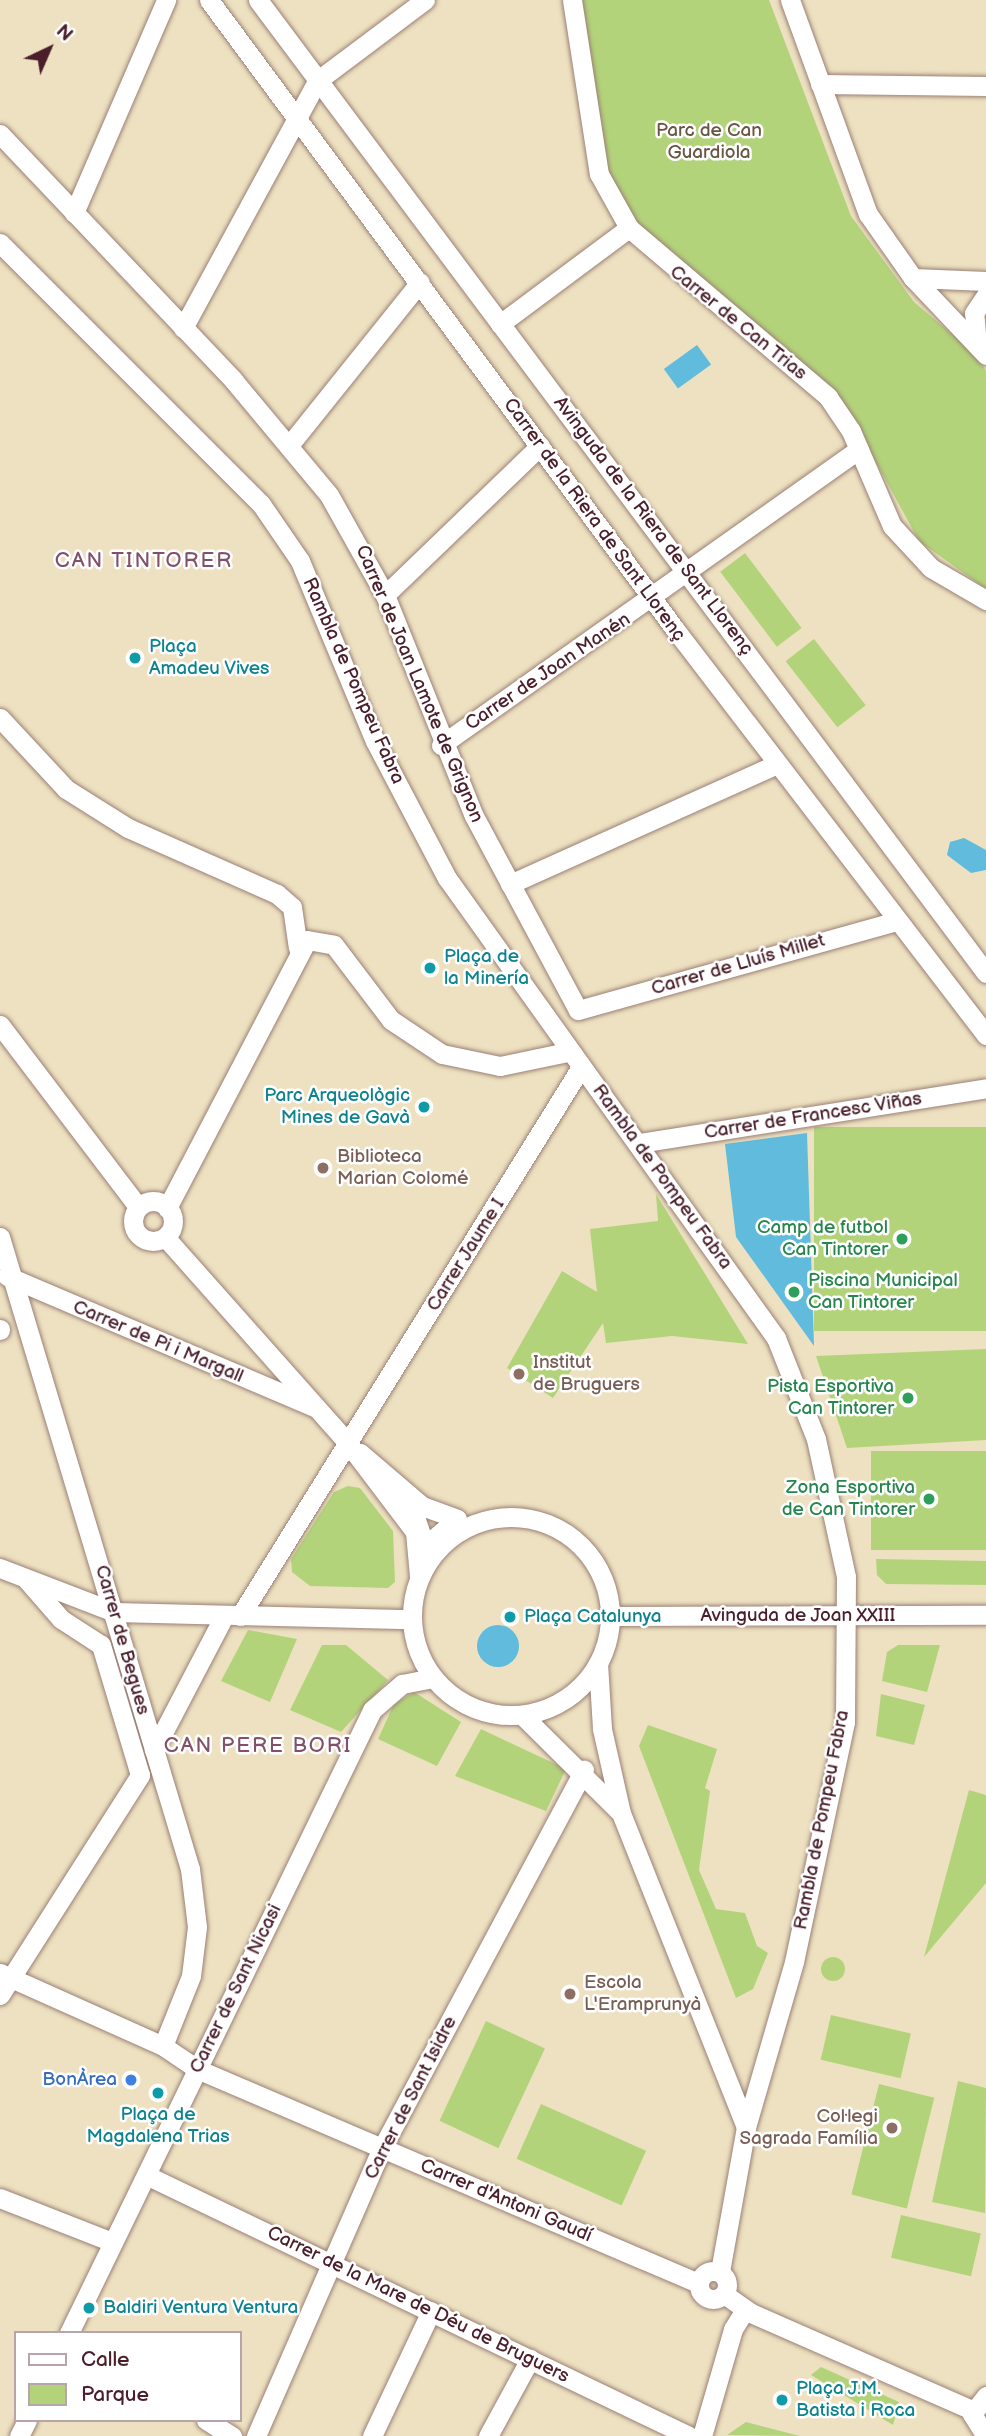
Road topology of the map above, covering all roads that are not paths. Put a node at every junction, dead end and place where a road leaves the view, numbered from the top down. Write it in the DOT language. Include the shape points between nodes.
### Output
graph roads {
  1 [pos="166,0"];
  2 [pos="209,0"];
  3 [pos="258,0"];
  4 [pos="425,0"];
  5 [pos="572,0"];
  6 [pos="790,0"];
  7 [pos="317,80"];
  8 [pos="820,84"];
  9 [pos="986,86"];
  10 [pos="299,122"];
  11 [pos="0,134"];
  12 [pos="74,213"];
  13 [pos="629,229"];
  14 [pos="0,243"];
  15 [pos="913,278"];
  16 [pos="986,281"];
  17 [pos="419,282"];
  18 [pos="986,295"];
  19 [pos="500,324"];
  20 [pos="183,328"];
  21 [pos="981,350"];
  22 [pos="290,443"];
  23 [pos="540,446"];
  24 [pos="859,449"];
  25 [pos="689,573"];
  26 [pos="385,595"];
  27 [pos="653,600"];
  28 [pos="986,600"];
  29 [pos="0,718"];
  30 [pos="441,745"];
  31 [pos="777,764"];
  32 [pos="510,884"];
  33 [pos="897,921"];
  34 [pos="298,948"];
  35 [pos="986,973"];
  36 [pos="567,993"];
  37 [pos="543,1010"];
  38 [pos="578,1010"];
  39 [pos="0,1025"];
  40 [pos="986,1035"];
  41 [pos="564,1046"];
  42 [pos="581,1067"];
  43 [pos="986,1088"];
  44 [pos="640,1143"];
  45 [pos="138,1208"];
  46 [pos="167,1208"];
  47 [pos="0,1237"];
  48 [pos="164,1237"];
  49 [pos="6,1275"];
  50 [pos="318,1409"];
  51 [pos="354,1447"];
  52 [pos="495,1517"];
  53 [pos="0,1568"];
  54 [pos="419,1576"];
  55 [pos="27,1580"];
  56 [pos="114,1612"];
  57 [pos="846,1615"];
  58 [pos="986,1615"];
  59 [pos="232,1616"];
  60 [pos="610,1616"];
  61 [pos="411,1619"];
  62 [pos="598,1663"];
  63 [pos="433,1678"];
  64 [pos="522,1715"];
  65 [pos="154,1750"];
  66 [pos="584,1769"];
  67 [pos="621,1813"];
  68 [pos="6,1975"];
  69 [pos="0,1996"];
  70 [pos="163,2046"];
  71 [pos="197,2068"];
  72 [pos="747,2127"];
  73 [pos="382,2148"];
  74 [pos="146,2175"];
  75 [pos="0,2198"];
  76 [pos="112,2242"];
  77 [pos="335,2263"];
  78 [pos="719,2272"];
  79 [pos="698,2283"];
  80 [pos="724,2294"];
  81 [pos="745,2310"];
  82 [pos="431,2311"];
  83 [pos="70,2331"];
  84 [pos="530,2359"];
  85 [pos="979,2403"];
  86 [pos="209,2422"];
  87 [pos="658,2430"];
  88 [pos="980,2434"];
  89 [pos="232,2436"];
  90 [pos="256,2436"];
  91 [pos="372,2436"];
  92 [pos="488,2436"];
  93 [pos="689,2436"];
  94 [pos="702,2436"];
  1 -- 12 [label="street"];
  2 -- 10 [label="street, Carrer de la Riera de Sant Llorenç"];
  3 -- 7 [label="street, Avinguda de la Riera de Sant Llorenç"];
  4 -- 7 [label="street"];
  5 -- 13 [label="street, Carrer de Can Trias" via="599,174"];
  6 -- 8 [label="street"];
  7 -- 10 [label="street"];
  7 -- 19 [label="street, Avinguda de la Riera de Sant Llorenç"];
  8 -- 9 [label="street"];
  8 -- 15 [label="street" via="848,174"];
  10 -- 17 [label="street, Carrer de la Riera de Sant Llorenç"];
  10 -- 20 [label="street"];
  11 -- 12 [label="street, Carrer de Joan Lamote de Grignon"];
  12 -- 20 [label="street, Carrer de Joan Lamote de Grignon"];
  13 -- 19 [label="street"];
  13 -- 24 [label="street, Carrer de Can Trias" via="828,397"];
  14 -- 37 [label="street, Rambla de Pompeu Fabra" via="272,520 300,561 375,741 446,878"];
  15 -- 16 [label="street"];
  15 -- 21 [label="street"];
  17 -- 22 [label="street"];
  17 -- 23 [label="street, Carrer de la Riera de Sant Llorenç"];
  18 -- 21 [label="street" via="974,313"];
  19 -- 25 [label="street, Avinguda de la Riera de Sant Llorenç"];
  20 -- 22 [label="street, Carrer de Joan Lamote de Grignon"];
  22 -- 26 [label="street, Carrer de Joan Lamote de Grignon" via="344,517"];
  23 -- 26 [label="street"];
  23 -- 27 [label="street, Carrer de la Riera de Sant Llorenç"];
  24 -- 25 [label="street, Carrer de Joan Manén"];
  24 -- 28 [label="street, Carrer de Can Trias" via="892,526 910,549"];
  25 -- 27 [label="street, Carrer de Joan Manén"];
  25 -- 35 [label="street, Avinguda de la Riera de Sant Llorenç"];
  26 -- 30 [label="street, Carrer de Joan Lamote de Grignon"];
  27 -- 30 [label="street, Carrer de Joan Manén"];
  27 -- 31 [label="street, Carrer de la Riera de Sant Llorenç"];
  29 -- 34 [label="street" via="76,796 128,828 292,907"];
  30 -- 32 [label="street, Carrer de Joan Lamote de Grignon"];
  31 -- 32 [label="street"];
  31 -- 33 [label="street, Carrer de la Riera de Sant Llorenç"];
  32 -- 36 [label="street, Carrer de Joan Lamote de Grignon"];
  33 -- 38 [label="street, Carrer de Lluís Millet"];
  33 -- 40 [label="street, Carrer de la Riera de Sant Llorenç"];
  34 -- 41 [label="street" via="307,940 334,944 391,1020 442,1054 500,1066"];
  34 -- 46 [label="street"];
  36 -- 37 [label="street"];
  36 -- 38 [label="street, Carrer de Joan Lamote de Grignon"];
  37 -- 41 [label="street, Rambla de Pompeu Fabra"];
  38 -- 41 [label="street"];
  39 -- 45 [label="street"];
  41 -- 42 [label="street, Rambla de Pompeu Fabra"];
  42 -- 44 [label="street, Rambla de Pompeu Fabra"];
  42 -- 51 [label="street, Carrer Jaume I"];
  43 -- 44 [label="street, Carrer de Francesc Viñas"];
  44 -- 57 [label="street, Rambla de Pompeu Fabra" via="776,1338 835,1510"];
  45 -- 46 [label="street" via="153,1201"];
  45 -- 48 [label="street" via="133,1222 140,1235"];
  46 -- 48 [label="street" via="173,1223"];
  47 -- 49 [label="street, Carrer de Begues"];
  48 -- 50 [label="street"];
  49 -- 50 [label="street, Carrer de Pi i Margall"];
  49 -- 56 [label="street, Carrer de Begues"];
  50 -- 51 [label="street"];
  51 -- 51 [label="street" via="422,1506 457,1519 425,1546 415,1517"];
  51 -- 52 [label="street" via="435,1505"];
  51 -- 54 [label="street" via="415,1532"];
  51 -- 59 [label="street, Carrer Jaume I"];
  52 -- 54 [label="street" via="450,1537"];
  52 -- 60 [label="street" via="540,1521 571,1537 600,1572"];
  53 -- 55 [label="street"];
  54 -- 61 [label="street"];
  55 -- 56 [label="street"];
  55 -- 68 [label="street" via="61,1619 101,1645 139,1768 136,1783"];
  56 -- 59 [label="street"];
  56 -- 65 [label="street, Carrer de Begues"];
  57 -- 58 [label="street, Avinguda de Joan XXIII"];
  57 -- 60 [label="street, Avinguda de Joan XXIII"];
  57 -- 72 [label="street, Rambla de Pompeu Fabra" via="845,1722 794,1962"];
  59 -- 61 [label="street"];
  59 -- 65 [label="street, Carrer Jaume I"];
  60 -- 62 [label="street"];
  61 -- 63 [label="street" via="417,1649"];
  62 -- 64 [label="street" via="566,1698"];
  62 -- 67 [label="street" via="602,1729"];
  63 -- 64 [label="street" via="473,1708"];
  63 -- 71 [label="street, Carrer de Sant Nicasi" via="402,1684 372,1710"];
  64 -- 66 [label="street"];
  65 -- 70 [label="street, Carrer de Begues" via="190,1868 197,1927 191,1976"];
  66 -- 67 [label="street"];
  66 -- 73 [label="street, Carrer de Sant Isidre"];
  67 -- 72 [label="street"];
  68 -- 69 [label="street"];
  68 -- 70 [label="street"];
  70 -- 71 [label="street"];
  71 -- 73 [label="street, Carrer d'Antoni Gaudí"];
  71 -- 74 [label="street, Carrer de Sant Nicasi"];
  72 -- 78 [label="street, Rambla de Pompeu Fabra"];
  73 -- 77 [label="street, Carrer de Sant Isidre"];
  73 -- 79 [label="street, Carrer d'Antoni Gaudí"];
  74 -- 76 [label="street, Carrer de Sant Nicasi"];
  74 -- 77 [label="street, Carrer de la Mare de Déu de Bruguers"];
  75 -- 76 [label="street"];
  76 -- 83 [label="street, Carrer de Sant Nicasi"];
  77 -- 82 [label="street, Carrer de la Mare de Déu de Bruguers"];
  77 -- 90 [label="street, Carrer de Sant Isidre"];
  78 -- 79 [label="street" via="706,2272"];
  78 -- 80 [label="street" via="726,2281"];
  79 -- 80 [label="street" via="707,2298"];
  80 -- 81 [label="street"];
  81 -- 85 [label="street"];
  81 -- 94 [label="street" via="733,2329"];
  82 -- 84 [label="street, Carrer de la Mare de Déu de Bruguers"];
  82 -- 91 [label="street"];
  84 -- 87 [label="street, Carrer de la Mare de Déu de Bruguers"];
  84 -- 92 [label="street"];
  85 -- 88 [label="street"];
  86 -- 89 [label="street"];
  87 -- 93 [label="street, Carrer de la Mare de Déu de Bruguers"];
}
